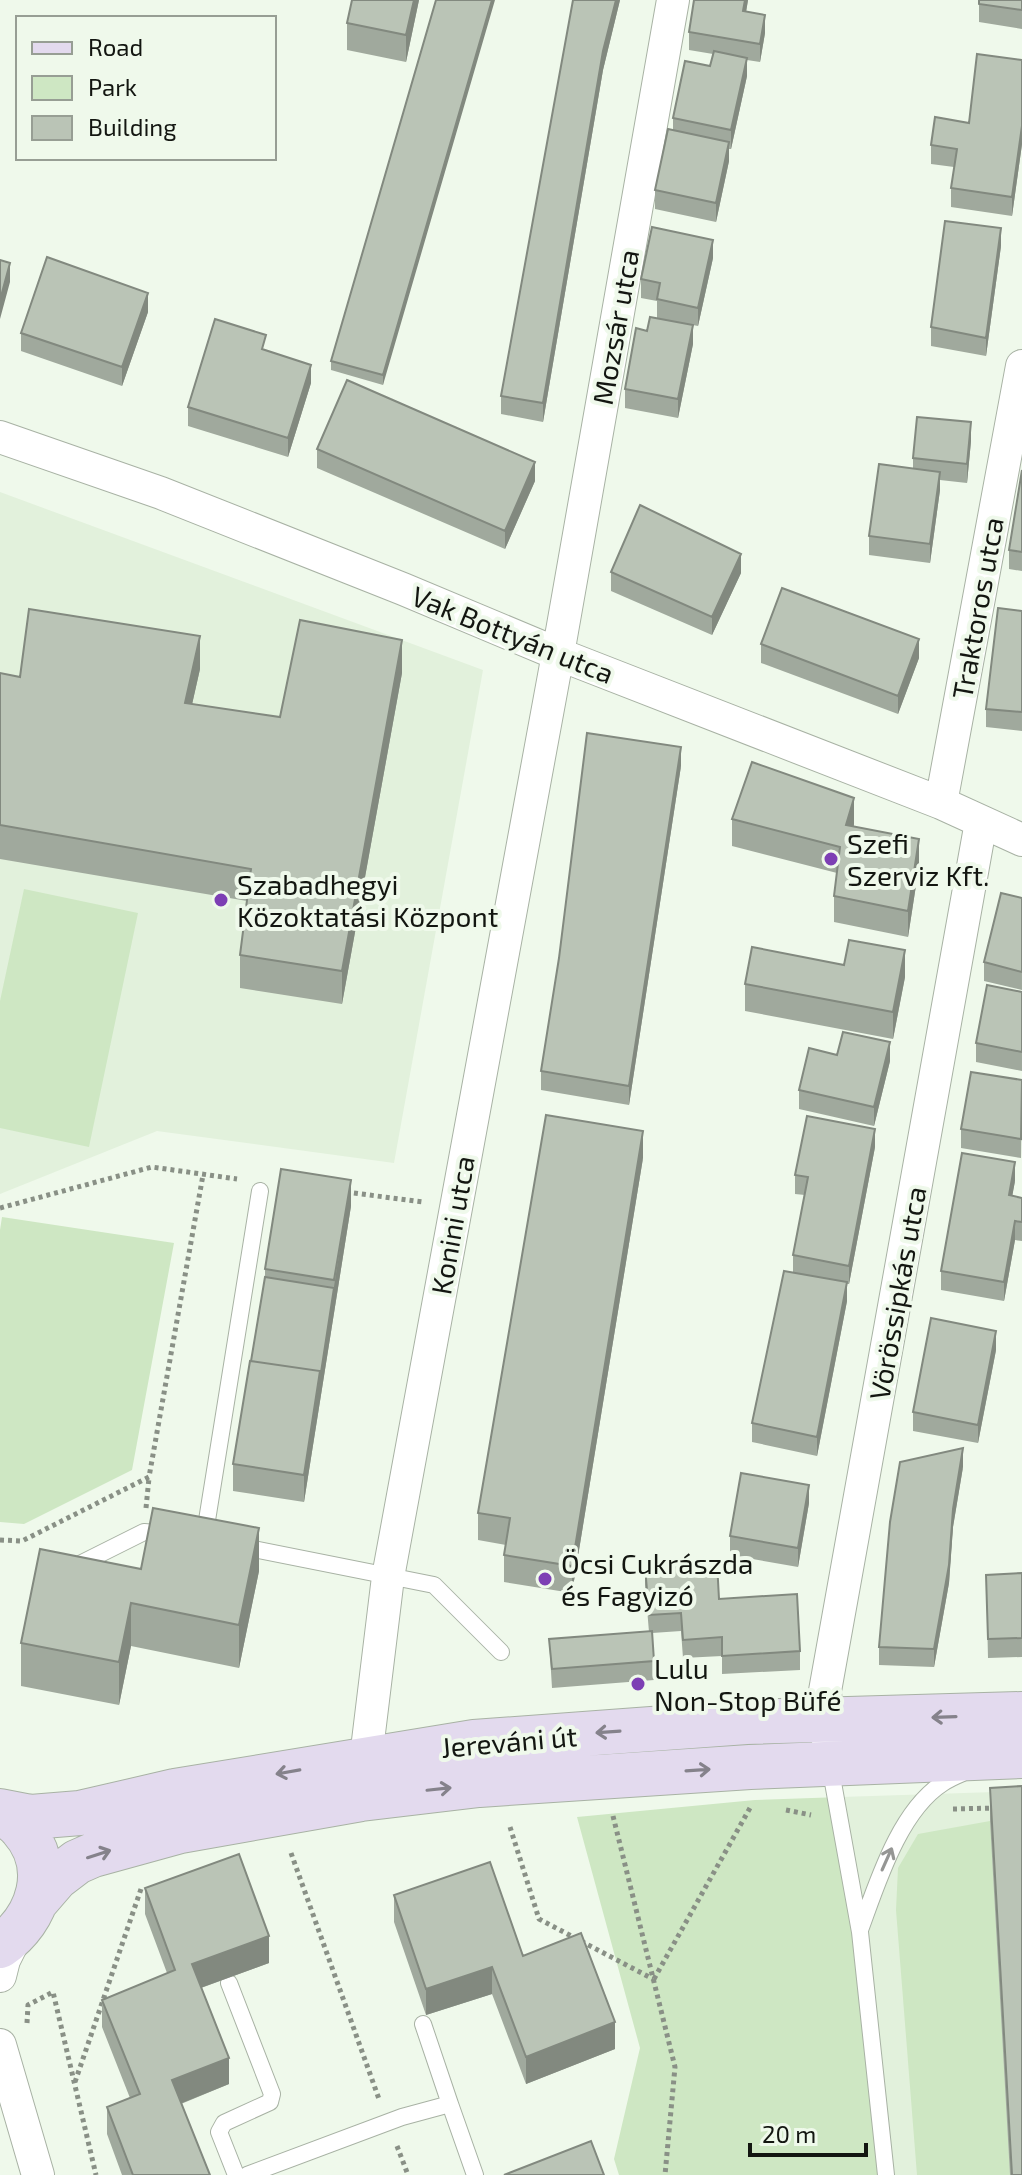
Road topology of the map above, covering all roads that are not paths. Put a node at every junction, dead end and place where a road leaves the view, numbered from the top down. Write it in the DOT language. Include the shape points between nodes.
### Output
graph roads {
  1 [pos="673,0"];
  2 [pos="1022,366"];
  3 [pos="0,437"];
  4 [pos="558,654"];
  5 [pos="941,803"];
  6 [pos="981,822"];
  7 [pos="1022,840"];
  8 [pos="255,1186"];
  9 [pos="203,1539"];
  10 [pos="63,1572"];
  11 [pos="388,1577"];
  12 [pos="501,1652"];
  13 [pos="1022,1714"];
  14 [pos="826,1720"];
  15 [pos="1009,1756"];
  16 [pos="830,1764"];
  17 [pos="363,1779"];
  18 [pos="1,1812"];
  19 [pos="18,1927"];
  20 [pos="860,1932"];
  21 [pos="0,1976"];
  22 [pos="229,1983"];
  23 [pos="423,2024"];
  24 [pos="0,2045"];
  25 [pos="450,2104"];
  26 [pos="38,2175"];
  27 [pos="236,2175"];
  28 [pos="247,2175"];
  29 [pos="475,2175"];
  30 [pos="886,2175"];
  1 -- 4 [label="street, Mozsár utca"];
  2 -- 5 [label="street, Traktoros utca"];
  3 -- 4 [label="street, Vak Bottyán utca" via="161,493"];
  4 -- 5 [label="street, Vak Bottyán utca"];
  4 -- 11 [label="street, Konini utca"];
  5 -- 6 [label="street, Vak Bottyán utca"];
  6 -- 7 [label="street, Vak Bottyán utca"];
  6 -- 14 [label="street, Vörössipkás utca" via="828,1676"];
  8 -- 9 [label="lane"];
  9 -- 10 [label="lane" via="144,1532"];
  9 -- 11 [label="lane"];
  11 -- 12 [label="lane" via="434,1585"];
  11 -- 17 [label="street, Konini utca"];
  13 -- 14 [label="street, Jereváni út, one-way"];
  14 -- 16 [label="street, Vörössipkás utca"];
  14 -- 17 [label="street, Jereváni út, one-way" via="474,1742"];
  15 -- 16 [label="street, Jereváni út"];
  20 -- 15 [label="lane, Jereváni út, one-way" via="888,1854 915,1810 941,1784"];
  17 -- 16 [label="street, Jereváni út, one-way" via="479,1785"];
  16 -- 20 [label="lane, Jereváni út"];
  17 -- 18 [label="street, Jereváni út, one-way" via="175,1791 80,1813 31,1817"];
  19 -- 17 [label="street, Jereváni út, one-way" via="56,1878 93,1855"];
  18 -- 19 [label="street, Jereváni út" via="22,1828 40,1874"];
  19 -- 21 [label="street"];
  20 -- 30 [label="lane, Jereváni út"];
  22 -- 27 [label="lane" via="272,2094 270,2102 224,2123 219,2132"];
  23 -- 25 [label="lane"];
  24 -- 26 [label="street"];
  25 -- 28 [label="lane"];
  25 -- 29 [label="lane"];
}
